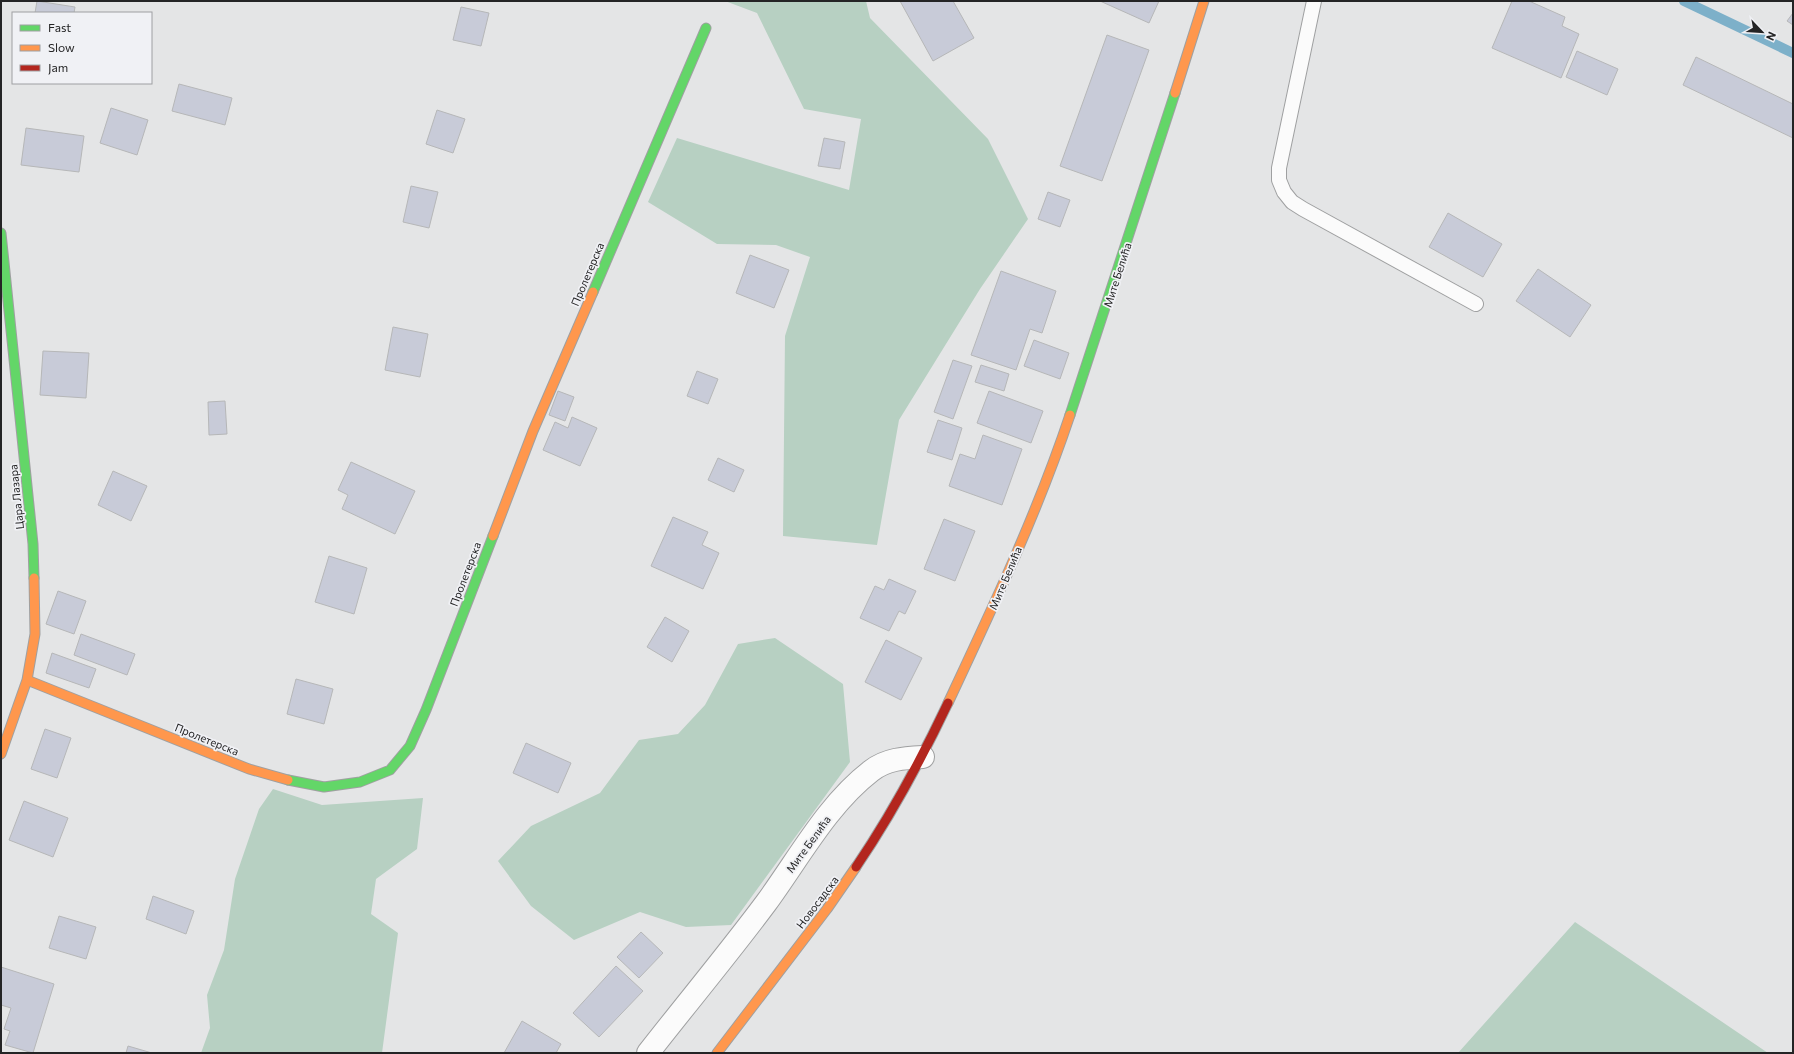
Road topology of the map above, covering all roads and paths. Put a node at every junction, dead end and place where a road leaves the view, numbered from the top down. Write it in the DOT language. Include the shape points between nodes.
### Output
graph roads {
  1 [pos="1204,1"];
  2 [pos="1314,1"];
  3 [pos="706,28"];
  4 [pos="1,233"];
  5 [pos="1476,304"];
  6 [pos="27,680"];
  7 [pos="1,754"];
  8 [pos="923,757"];
  9 [pos="648,1053"];
  10 [pos="717,1053"];
  1 -- 8 [label="street, Мите Белића" via="1128,242 1053,465 981,633"];
  2 -- 5 [label="lane" via="1282,150 1280,180 1284,192 1292,202 1303,209"];
  3 -- 6 [label="street, Пролетерска" via="533,431 426,710 410,746 390,770 360,782 324,787 286,780 249,770"];
  4 -- 6 [label="street, Цара Лазара" via="33,544 35,634"];
  6 -- 7 [label="street, Цара Лазара"];
  8 -- 9 [label="street, Мите Белића" via="885,762 850,790 828,814 765,903"];
  8 -- 10 [label="street, Новосадска" via="855,871"];
}
